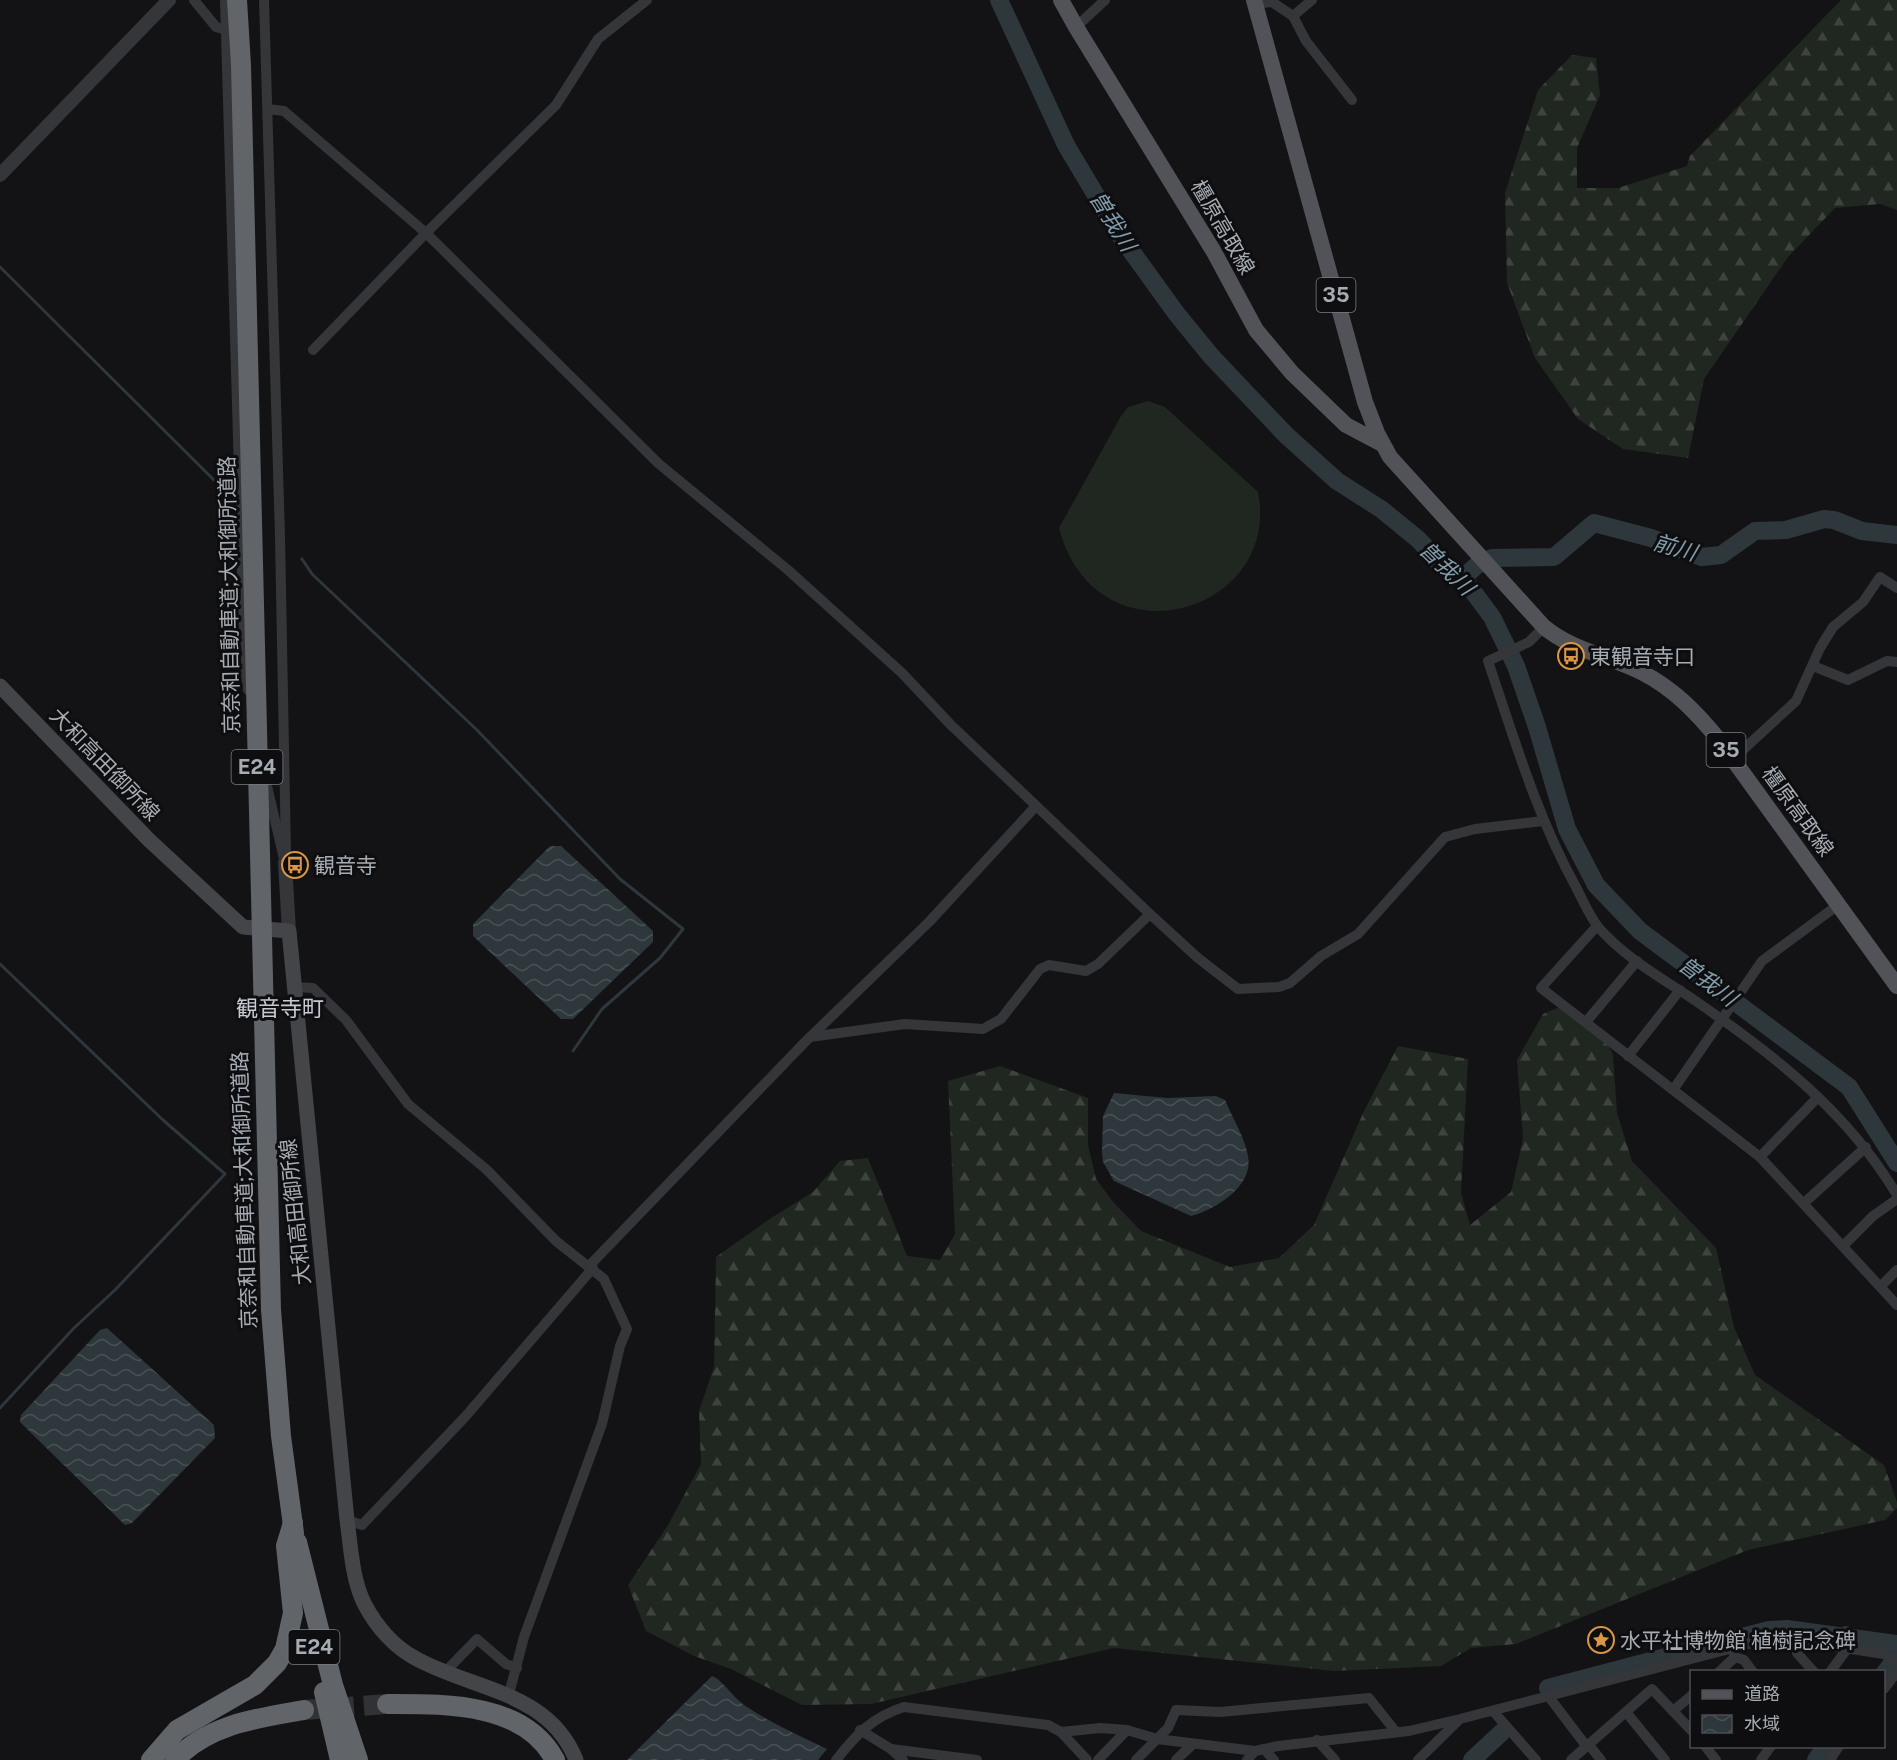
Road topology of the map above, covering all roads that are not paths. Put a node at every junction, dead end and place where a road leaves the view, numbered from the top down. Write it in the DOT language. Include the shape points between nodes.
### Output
graph roads {
  1 [pos="169,0"];
  2 [pos="194,0"];
  3 [pos="225,0"];
  4 [pos="237,0"];
  5 [pos="264,0"];
  6 [pos="647,0"];
  7 [pos="1061,0"];
  8 [pos="1105,0"];
  9 [pos="1312,0"];
  10 [pos="1255,2"];
  11 [pos="1293,16"];
  12 [pos="1076,27"];
  13 [pos="226,30"];
  14 [pos="1353,100"];
  15 [pos="268,109"];
  16 [pos="0,176"];
  17 [pos="426,233"];
  18 [pos="313,350"];
  19 [pos="1382,444"];
  20 [pos="1897,588"];
  21 [pos="1544,627"];
  22 [pos="1897,662"];
  23 [pos="1813,666"];
  24 [pos="0,686"];
  25 [pos="1733,759"];
  26 [pos="1036,806"];
  27 [pos="1543,821"];
  28 [pos="285,863"];
  29 [pos="1838,905"];
  30 [pos="1150,914"];
  31 [pos="1597,926"];
  32 [pos="289,931"];
  33 [pos="1637,961"];
  34 [pos="1897,986"];
  35 [pos="293,987"];
  36 [pos="1680,990"];
  37 [pos="1723,1017"];
  38 [pos="1586,1022"];
  39 [pos="810,1037"];
  40 [pos="1628,1056"];
  41 [pos="1673,1090"];
  42 [pos="1818,1097"];
  43 [pos="1866,1147"];
  44 [pos="1760,1157"];
  45 [pos="1897,1197"];
  46 [pos="1804,1203"];
  47 [pos="1844,1245"];
  48 [pos="591,1267"];
  49 [pos="1897,1270"];
  50 [pos="1882,1285"];
  51 [pos="1897,1305"];
  52 [pos="347,1520"];
  53 [pos="292,1532"];
  54 [pos="1796,1641"];
  55 [pos="1845,1642"];
  56 [pos="1734,1653"];
  57 [pos="1897,1662"];
  58 [pos="517,1668"];
  59 [pos="1720,1670"];
  60 [pos="1752,1670"];
  61 [pos="1813,1670"];
  62 [pos="1831,1670"];
  63 [pos="446,1671"];
  64 [pos="1644,1671"];
  65 [pos="1897,1672"];
  66 [pos="1885,1688"];
  67 [pos="1652,1689"];
  68 [pos="509,1694"];
  69 [pos="1549,1697"];
  70 [pos="1690,1697"];
  71 [pos="1673,1710"];
  72 [pos="1493,1711"];
  73 [pos="1626,1712"];
  74 [pos="1460,1719"];
  75 [pos="1690,1729"];
  76 [pos="860,1730"];
  77 [pos="1127,1730"];
  78 [pos="1061,1732"];
  79 [pos="1396,1732"];
  80 [pos="1157,1739"];
  81 [pos="1317,1740"];
  82 [pos="1193,1744"];
  83 [pos="1588,1746"];
  84 [pos="891,1749"];
  85 [pos="1260,1750"];
  86 [pos="1083,1759"];
  87 [pos="151,1760"];
  88 [pos="176,1760"];
  89 [pos="193,1760"];
  90 [pos="340,1760"];
  91 [pos="358,1760"];
  92 [pos="541,1760"];
  93 [pos="555,1760"];
  94 [pos="576,1760"];
  95 [pos="836,1760"];
  96 [pos="903,1760"];
  97 [pos="977,1760"];
  98 [pos="1098,1760"];
  99 [pos="1136,1760"];
  100 [pos="1176,1760"];
  101 [pos="1247,1760"];
  102 [pos="1274,1760"];
  103 [pos="1335,1760"];
  104 [pos="1418,1760"];
  105 [pos="1536,1760"];
  106 [pos="1571,1760"];
  107 [pos="1601,1760"];
  108 [pos="1665,1760"];
  1 -- 16 [label="street"];
  2 -- 13 [label="street" via="216,27"];
  3 -- 13 [label="street"];
  4 -- 53 [label="highway, 京奈和自動車道;大和御所道路 / E24, bridge" via="271,1310"];
  5 -- 15 [label="street"];
  6 -- 17 [label="street" via="598,39 556,105"];
  7 -- 12 [label="main road, 橿原高取線 / 35"];
  8 -- 12 [label="street"];
  9 -- 11 [label="street"];
  10 -- 11 [label="street" via="1272,2"];
  10 -- 19 [label="main road, 橿原高取線 / 35" via="1365,402"];
  11 -- 14 [label="street" via="1306,41"];
  12 -- 19 [label="main road, 橿原高取線 / 35" via="1214,252 1256,330 1292,373 1346,425"];
  13 -- 28 [label="street" via="245,674"];
  15 -- 17 [label="street" via="284,111"];
  15 -- 28 [label="street"];
  17 -- 18 [label="street"];
  17 -- 26 [label="street" via="659,464 788,570 902,674"];
  19 -- 21 [label="main road, 橿原高取線 / 35" via="1402,472"];
  20 -- 23 [label="street" via="1880,577 1863,602 1833,627"];
  21 -- 25 [label="main road, 橿原高取線 / 35" via="1564,641 1643,673 1668,688 1705,722"];
  21 -- 27 [label="street" via="1529,642 1488,661"];
  22 -- 23 [label="street" via="1887,661 1848,680"];
  23 -- 25 [label="street" via="1796,701"];
  24 -- 32 [label="main road, 大和高田御所線" via="150,840 243,927"];
  25 -- 29 [label="main road, 橿原高取線 / 35"];
  26 -- 30 [label="street"];
  26 -- 39 [label="street" via="929,922"];
  27 -- 30 [label="street" via="1475,829 1445,837 1358,934 1279,987 1238,989"];
  27 -- 31 [label="street"];
  28 -- 32 [label="street"];
  29 -- 34 [label="main road, 橿原高取線 / 35"];
  29 -- 37 [label="street" via="1762,961"];
  30 -- 39 [label="street" via="1086,972 1049,965 1040,969 1001,1019 983,1029 905,1024"];
  31 -- 33 [label="street"];
  31 -- 38 [label="street" via="1540,988"];
  32 -- 35 [label="main road, 大和高田御所線"];
  33 -- 36 [label="street"];
  33 -- 38 [label="street"];
  35 -- 48 [label="street" via="313,988 346,1020 408,1104 487,1170 556,1241"];
  35 -- 52 [label="main road, 大和高田御所線"];
  36 -- 37 [label="street"];
  36 -- 40 [label="street"];
  37 -- 41 [label="street"];
  37 -- 42 [label="street" via="1773,1055"];
  38 -- 40 [label="street"];
  39 -- 48 [label="street"];
  40 -- 41 [label="street"];
  41 -- 44 [label="street"];
  42 -- 43 [label="street"];
  42 -- 44 [label="street"];
  43 -- 45 [label="street"];
  43 -- 46 [label="street"];
  44 -- 46 [label="street"];
  45 -- 47 [label="street"];
  46 -- 47 [label="street"];
  47 -- 50 [label="street"];
  48 -- 52 [label="street" via="465,1417 362,1526"];
  48 -- 58 [label="street" via="612,1290 627,1329 602,1424 524,1637"];
  49 -- 50 [label="street"];
  50 -- 51 [label="street"];
  52 -- 63 [label="main road, 大和高田御所線" via="359,1588 375,1620 406,1652"];
  53 -- 87 [label="highway" via="286,1546 293,1613 290,1632 277,1662 255,1685 177,1730"];
  53 -- 90 [label="highway, 京奈和自動車道;大和御所道路 / E24"];
  53 -- 91 [label="highway" via="333,1685"];
  54 -- 55 [label="street"];
  54 -- 56 [label="street" via="1764,1640"];
  54 -- 61 [label="street" via="1797,1653"];
  55 -- 57 [label="street"];
  55 -- 62 [label="street"];
  56 -- 59 [label="street"];
  56 -- 60 [label="street"];
  56 -- 64 [label="street"];
  58 -- 63 [label="street" via="506,1664 477,1639"];
  58 -- 68 [label="street"];
  63 -- 68 [label="main road, 大和高田御所線"];
  64 -- 67 [label="street"];
  64 -- 69 [label="street"];
  65 -- 66 [label="street"];
  67 -- 71 [label="street"];
  67 -- 73 [label="street"];
  68 -- 94 [label="main road, 大和高田御所線" via="551,1722"];
  69 -- 72 [label="street"];
  69 -- 83 [label="street"];
  70 -- 71 [label="street"];
  71 -- 75 [label="street"];
  72 -- 74 [label="street"];
  72 -- 105 [label="street"];
  73 -- 83 [label="street"];
  73 -- 108 [label="street"];
  74 -- 79 [label="street"];
  74 -- 104 [label="street"];
  76 -- 78 [label="street" via="887,1712 904,1707 1021,1720"];
  76 -- 84 [label="street"];
  76 -- 95 [label="street"];
  77 -- 78 [label="street"];
  77 -- 80 [label="street"];
  77 -- 98 [label="street"];
  78 -- 86 [label="street"];
  79 -- 80 [label="street" via="1370,1698 1220,1712 1176,1710 1168,1728"];
  79 -- 81 [label="street"];
  80 -- 82 [label="street"];
  80 -- 99 [label="street"];
  81 -- 85 [label="street"];
  81 -- 103 [label="street"];
  82 -- 85 [label="street"];
  82 -- 100 [label="street"];
  83 -- 106 [label="street"];
  83 -- 107 [label="street"];
  84 -- 96 [label="street"];
  84 -- 97 [label="street"];
  85 -- 101 [label="street"];
  85 -- 102 [label="street"];
  88 -- 89 [label="highway" via="193,1744 220,1730 304,1716 234,1737"];
  92 -- 93 [label="highway" via="515,1735 487,1724 387,1709 448,1706 497,1714 536,1735"];
}
